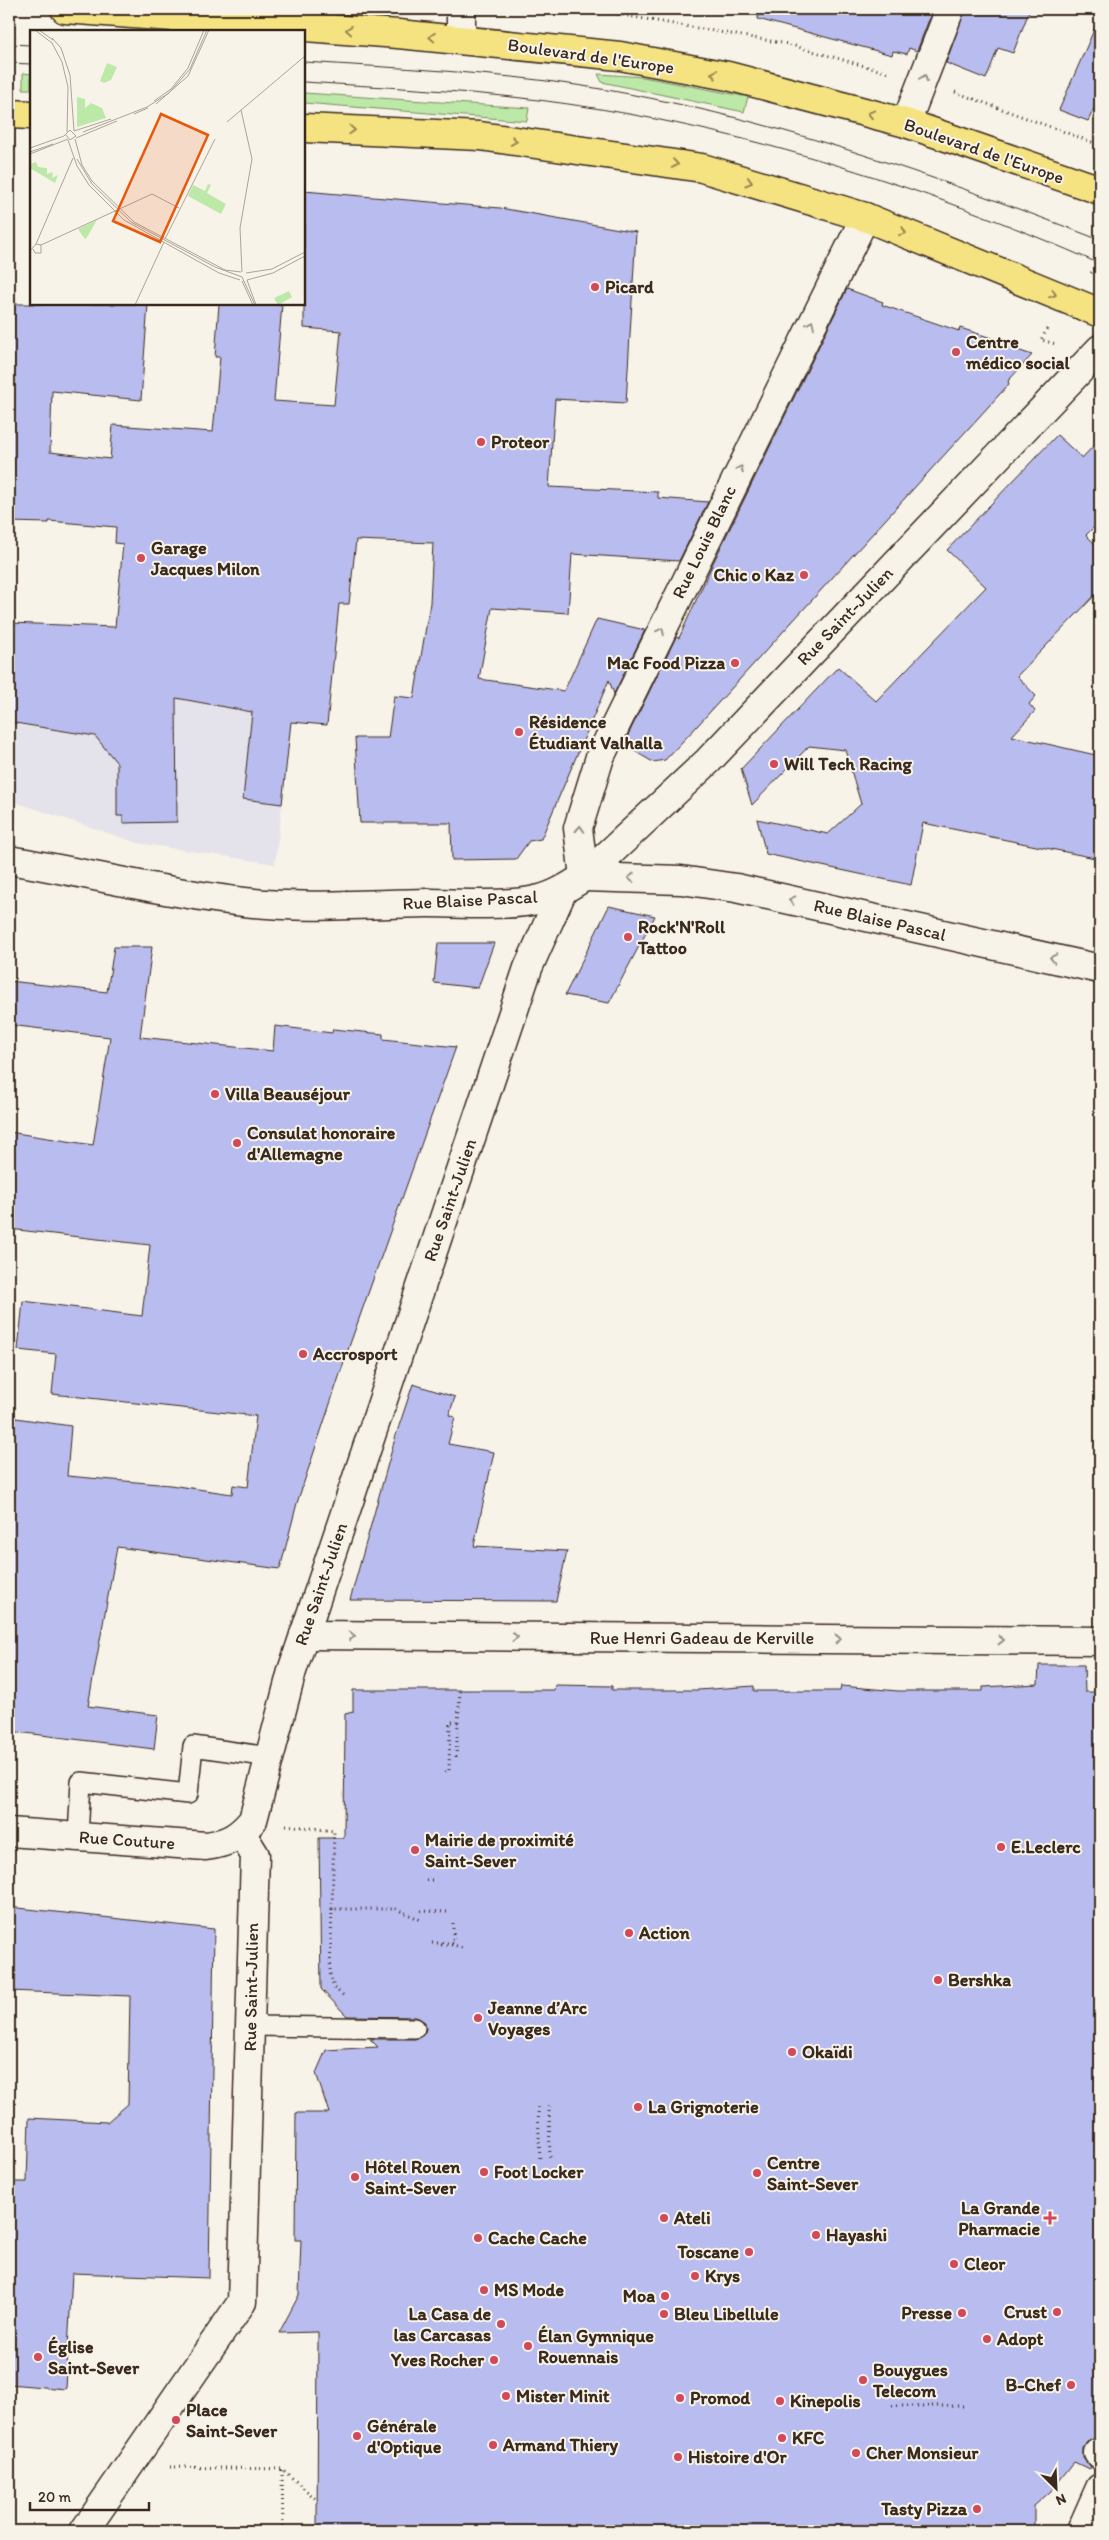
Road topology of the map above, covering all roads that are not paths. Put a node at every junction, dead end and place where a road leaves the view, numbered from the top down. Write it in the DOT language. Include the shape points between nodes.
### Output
graph roads {
  1 [pos="65,9"];
  2 [pos="461,9"];
  3 [pos="950,9"];
  4 [pos="461,40"];
  5 [pos="9,114"];
  6 [pos="30,115"];
  7 [pos="906,123"];
  8 [pos="305,128"];
  9 [pos="1100,190"];
  10 [pos="865,216"];
  11 [pos="1100,313"];
  12 [pos="1100,349"];
  13 [pos="9,860"];
  14 [pos="574,884"];
  15 [pos="1100,968"];
  16 [pos="304,1635"];
  17 [pos="1100,1641"];
  18 [pos="269,1757"];
  19 [pos="248,1827"];
  20 [pos="9,1832"];
  21 [pos="78,1836"];
  22 [pos="250,2026"];
  23 [pos="415,2028"];
  24 [pos="1100,2488"];
  25 [pos="84,2531"];
  26 [pos="1081,2531"];
  4 -- 1 [label="main road, Boulevard de l'Europe, one-way"];
  2 -- 4 [label="street"];
  7 -- 3 [label="street, one-way"];
  7 -- 4 [label="main road, Boulevard de l'Europe, one-way" via="728,76 620,56"];
  5 -- 6 [label="main road"];
  7 -- 9 [label="main road, Boulevard de l'Europe"];
  8 -- 10 [label="main road, one-way" via="480,136 702,168"];
  10 -- 11 [label="main road, one-way"];
  14 -- 10 [label="street, Rue Louis Blanc, one-way" via="578,828 600,757"];
  12 -- 14 [label="street, Rue Saint-Julien" via="708,762"];
  13 -- 14 [label="street, Rue Blaise Pascal" via="174,892 246,902 320,905 539,900"];
  15 -- 14 [label="street, Rue Blaise Pascal, one-way" via="736,888 681,880"];
  14 -- 16 [label="street, Rue Saint-Julien" via="528,968"];
  16 -- 17 [label="street, Rue Henri Gadeau de Kerville, one-way"];
  16 -- 18 [label="street, Rue Saint-Julien"];
  18 -- 19 [label="street, Rue Saint-Julien"];
  18 -- 21 [label="lane" via="193,1746 188,1794 81,1782"];
  19 -- 21 [label="street, Rue Couture" via="227,1843 206,1846"];
  19 -- 22 [label="street, Rue Saint-Julien" via="255,1855"];
  20 -- 21 [label="street, Rue Couture"];
  22 -- 23 [label="lane"];
  22 -- 25 [label="street, Rue Saint-Julien" via="242,2302"];
  24 -- 26 [label="street"];
}
